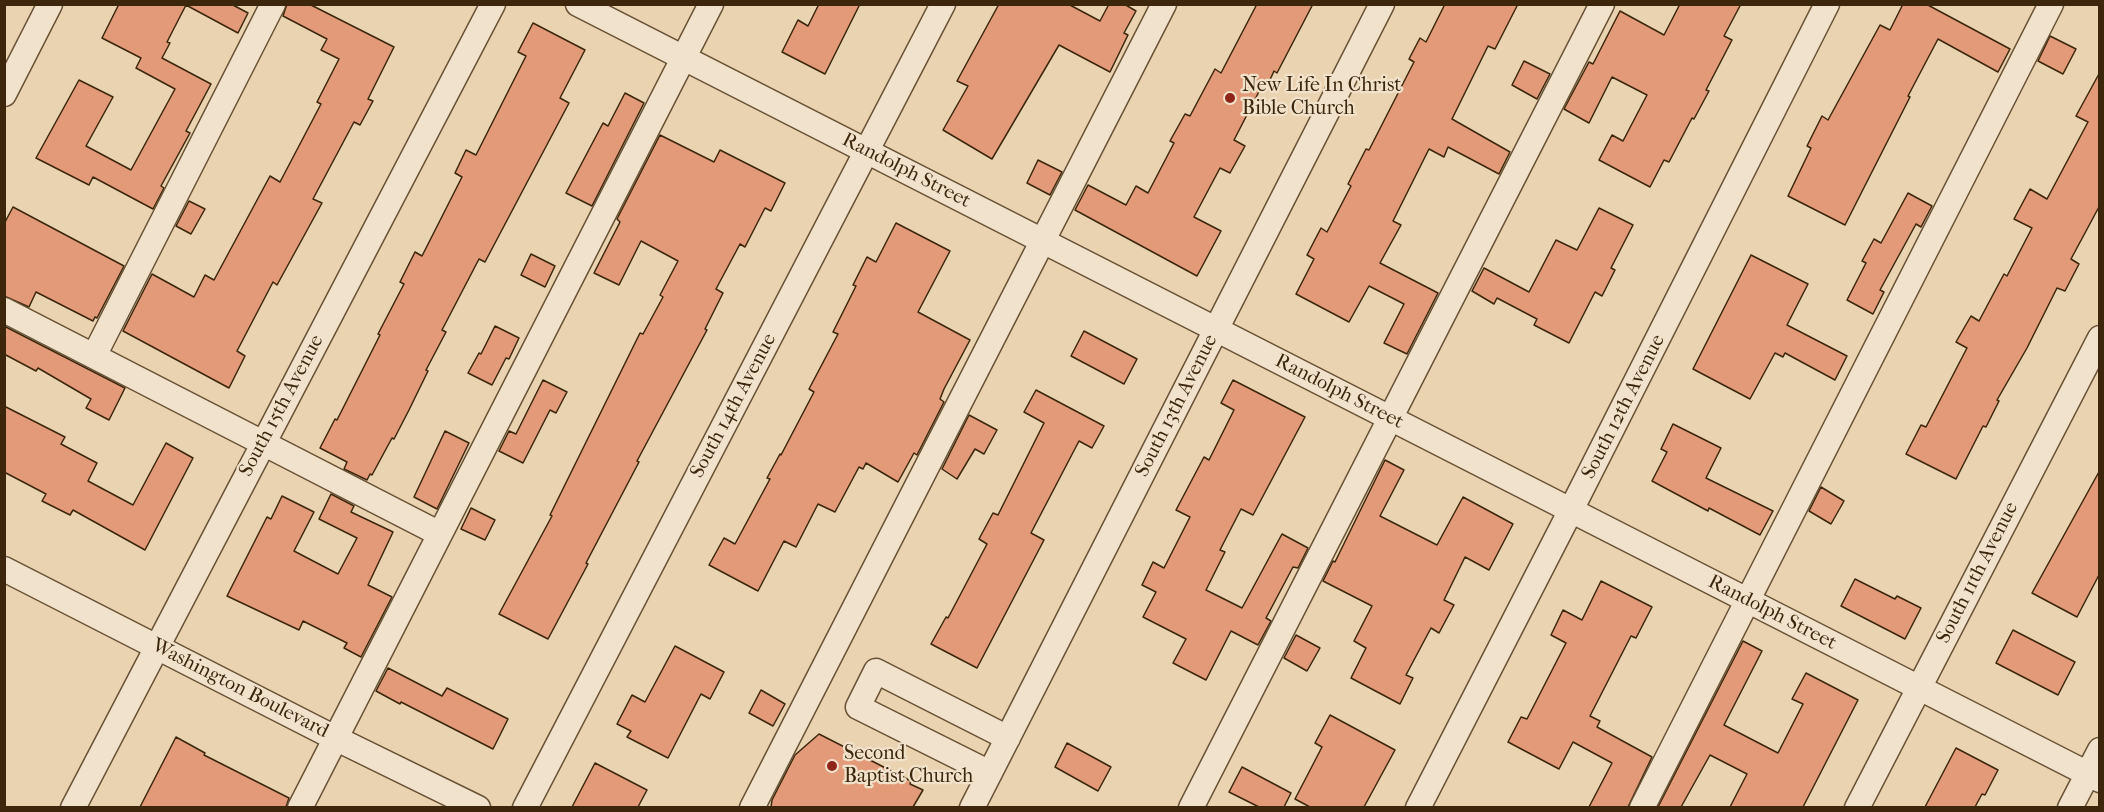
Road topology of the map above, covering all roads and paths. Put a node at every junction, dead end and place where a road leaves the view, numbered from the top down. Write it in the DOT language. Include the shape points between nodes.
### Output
graph roads {
  1 [pos="50,4"];
  2 [pos="273,4"];
  3 [pos="493,4"];
  4 [pos="579,4"];
  5 [pos="711,4"];
  6 [pos="943,4"];
  7 [pos="1164,4"];
  8 [pos="1382,4"];
  9 [pos="1602,4"];
  10 [pos="1827,4"];
  11 [pos="2051,4"];
  12 [pos="683,58"];
  13 [pos="4,94"];
  14 [pos="867,152"];
  15 [pos="1042,241"];
  16 [pos="4,310"];
  17 [pos="1216,329"];
  18 [pos="2097,348"];
  19 [pos="94,357"];
  20 [pos="1389,418"];
  21 [pos="263,443"];
  22 [pos="1571,510"];
  23 [pos="440,534"];
  24 [pos="4,569"];
  25 [pos="1748,600"];
  26 [pos="156,646"];
  27 [pos="1918,689"];
  28 [pos="335,738"];
  29 [pos="1008,738"];
  30 [pos="2100,750"];
  31 [pos="990,774"];
  32 [pos="2093,777"];
  33 [pos="73,807"];
  34 [pos="300,807"];
  35 [pos="478,807"];
  36 [pos="525,807"];
  37 [pos="752,807"];
  38 [pos="972,807"];
  39 [pos="1191,807"];
  40 [pos="1418,807"];
  41 [pos="1642,807"];
  42 [pos="1857,807"];
  43 [pos="2070,807"];
  1 -- 13 [label="street"];
  2 -- 19 [label="street"];
  3 -- 21 [label="street, South 15th Avenue"];
  4 -- 12 [label="street, Randolph Street"];
  5 -- 12 [label="street"];
  6 -- 14 [label="street, South 14th Avenue"];
  7 -- 15 [label="street"];
  8 -- 17 [label="street, South 13th Avenue"];
  9 -- 20 [label="street"];
  10 -- 22 [label="street, South 12th Avenue"];
  11 -- 25 [label="street"];
  12 -- 14 [label="street, Randolph Street"];
  12 -- 23 [label="street"];
  14 -- 15 [label="street, Randolph Street"];
  14 -- 36 [label="street, South 14th Avenue"];
  15 -- 17 [label="street, Randolph Street"];
  15 -- 37 [label="street"];
  16 -- 19 [label="street"];
  17 -- 20 [label="street, Randolph Street"];
  17 -- 29 [label="street, South 13th Avenue"];
  18 -- 27 [label="street, South 11th Avenue"];
  19 -- 21 [label="street"];
  20 -- 22 [label="street, Randolph Street"];
  20 -- 39 [label="street"];
  21 -- 23 [label="street"];
  21 -- 26 [label="street, South 15th Avenue"];
  22 -- 25 [label="street, Randolph Street"];
  22 -- 40 [label="street, South 12th Avenue"];
  23 -- 28 [label="street"];
  24 -- 26 [label="street, Washington Boulevard"];
  25 -- 27 [label="street, Randolph Street"];
  25 -- 41 [label="street"];
  26 -- 28 [label="street, Washington Boulevard"];
  26 -- 33 [label="street, South 15th Avenue"];
  27 -- 32 [label="street, Randolph Street"];
  27 -- 42 [label="street, South 11th Avenue"];
  28 -- 34 [label="street"];
  28 -- 35 [label="street, Washington Boulevard"];
  29 -- 31 [label="street, South 13th Avenue"];
  29 -- 31 [label="street" via="876,671 858,707"];
  30 -- 32 [label="street"];
  31 -- 38 [label="street, South 13th Avenue"];
  32 -- 43 [label="street"];
}
